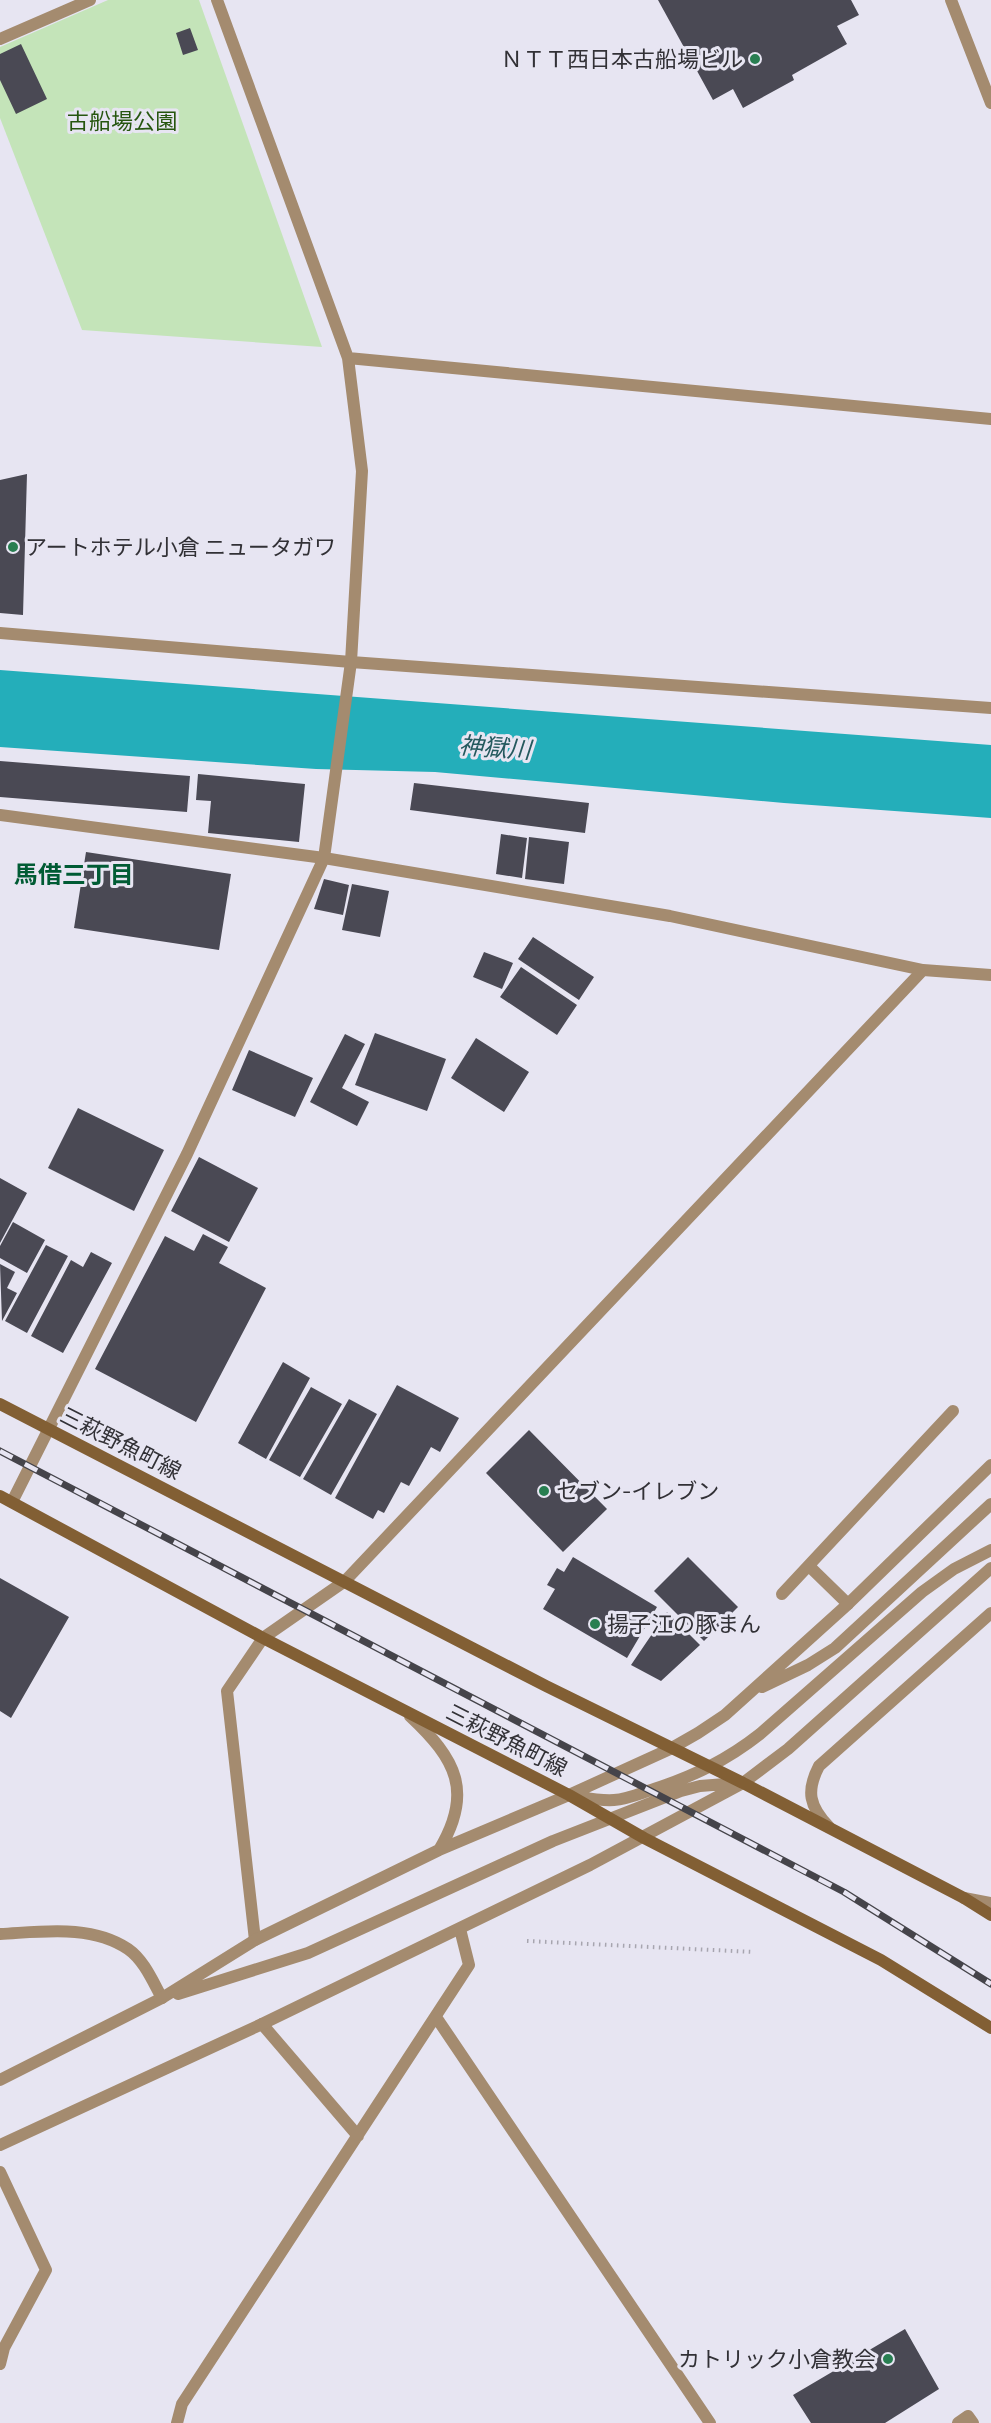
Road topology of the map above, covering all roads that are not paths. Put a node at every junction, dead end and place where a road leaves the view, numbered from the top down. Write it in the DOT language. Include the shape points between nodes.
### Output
graph roads {
  1 [pos="90,0"];
  2 [pos="217,0"];
  3 [pos="951,0"];
  4 [pos="0,39"];
  5 [pos="991,104"];
  6 [pos="348,358"];
  7 [pos="991,419"];
  8 [pos="0,633"];
  9 [pos="351,662"];
  10 [pos="991,708"];
  11 [pos="0,814"];
  12 [pos="324,858"];
  13 [pos="923,970"];
  14 [pos="991,975"];
  15 [pos="0,1404"];
  16 [pos="953,1411"];
  17 [pos="49,1429"];
  18 [pos="991,1466"];
  19 [pos="6,1499"];
  20 [pos="991,1504"];
  21 [pos="991,1550"];
  22 [pos="809,1566"];
  23 [pos="991,1568"];
  24 [pos="345,1581"];
  25 [pos="782,1594"];
  26 [pos="848,1604"];
  27 [pos="991,1613"];
  28 [pos="263,1638"];
  29 [pos="750,1693"];
  30 [pos="408,1713"];
  31 [pos="670,1749"];
  32 [pos="710,1768"];
  33 [pos="743,1783"];
  34 [pos="569,1796"];
  35 [pos="609,1818"];
  36 [pos="831,1828"];
  37 [pos="644,1838"];
  38 [pos="439,1850"];
  39 [pos="964,1898"];
  40 [pos="991,1902"];
  41 [pos="991,1914"];
  42 [pos="460,1929"];
  43 [pos="0,1934"];
  44 [pos="255,1940"];
  45 [pos="162,1998"];
  46 [pos="436,2017"];
  47 [pos="262,2024"];
  48 [pos="991,2028"];
  49 [pos="0,2080"];
  50 [pos="358,2136"];
  51 [pos="0,2145"];
  52 [pos="0,2172"];
  53 [pos="0,2364"];
  54 [pos="177,2423"];
  55 [pos="710,2423"];
  56 [pos="958,2423"];
  57 [pos="973,2423"];
  1 -- 4 [label="street"];
  2 -- 6 [label="street"];
  3 -- 5 [label="street"];
  6 -- 7 [label="street"];
  6 -- 9 [label="street" via="362,471"];
  8 -- 9 [label="street"];
  9 -- 10 [label="street"];
  9 -- 12 [label="street"];
  11 -- 12 [label="street"];
  12 -- 13 [label="street" via="670,916"];
  12 -- 17 [label="street" via="187,1154"];
  13 -- 14 [label="street"];
  13 -- 24 [label="street"];
  15 -- 17 [label="main road, 三萩野魚町線"];
  16 -- 22 [label="street"];
  17 -- 19 [label="street"];
  17 -- 24 [label="main road, 三萩野魚町線"];
  18 -- 26 [label="street"];
  19 -- 28 [label="main road, 三萩野魚町線"];
  20 -- 29 [label="street" via="835,1648"];
  21 -- 32 [label="street" via="954,1569 922,1592 760,1734"];
  22 -- 25 [label="street"];
  22 -- 26 [label="street"];
  23 -- 33 [label="street" via="788,1749"];
  24 -- 28 [label="street"];
  24 -- 31 [label="main road, 三萩野魚町線"];
  26 -- 29 [label="street"];
  27 -- 36 [label="street" via="819,1766 810,1793 820,1817"];
  28 -- 30 [label="main road, 三萩野魚町線"];
  28 -- 44 [label="street" via="227,1691"];
  29 -- 31 [label="street" via="725,1715"];
  30 -- 34 [label="main road, 三萩野魚町線"];
  30 -- 38 [label="street" via="429,1734 454,1771 458,1806"];
  31 -- 32 [label="main road, 三萩野魚町線"];
  31 -- 34 [label="street"];
  32 -- 33 [label="main road, 三萩野魚町線"];
  32 -- 34 [label="street" via="615,1800"];
  33 -- 35 [label="street" via="681,1791"];
  33 -- 36 [label="main road, 三萩野魚町線"];
  33 -- 37 [label="street"];
  34 -- 35 [label="main road, 三萩野魚町線"];
  34 -- 38 [label="street"];
  35 -- 37 [label="main road, 三萩野魚町線"];
  35 -- 45 [label="street" via="308,1953"];
  36 -- 39 [label="main road, 三萩野魚町線"];
  37 -- 42 [label="street"];
  37 -- 48 [label="main road, 三萩野魚町線" via="881,1960"];
  38 -- 44 [label="street"];
  39 -- 40 [label="street"];
  39 -- 41 [label="main road, 三萩野魚町線"];
  42 -- 46 [label="street" via="469,1965"];
  42 -- 47 [label="street"];
  43 -- 45 [label="street" via="55,1931 88,1933 110,1940 128,1949 143,1965"];
  44 -- 45 [label="street"];
  45 -- 49 [label="street"];
  46 -- 50 [label="street"];
  46 -- 55 [label="street"];
  47 -- 50 [label="street"];
  47 -- 51 [label="street"];
  50 -- 54 [label="street" via="182,2404"];
  52 -- 53 [label="street" via="46,2270 4,2348"];
  56 -- 57 [label="street" via="968,2416"];
}
